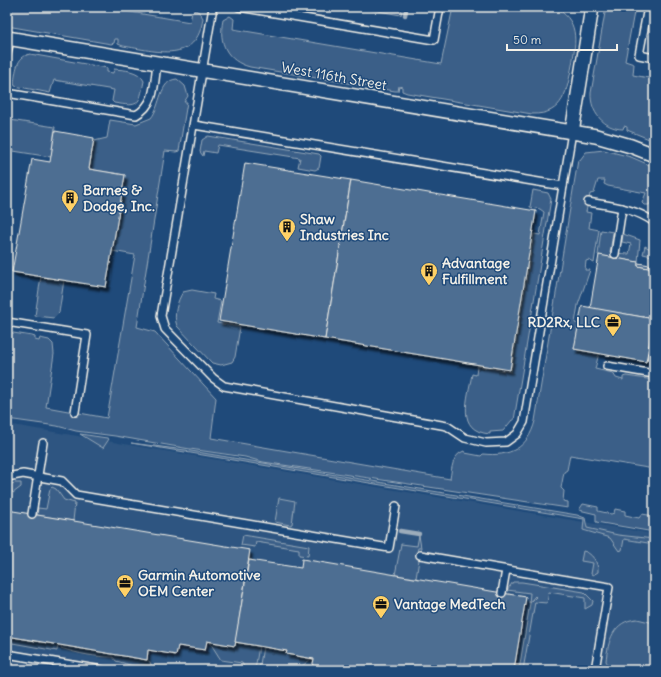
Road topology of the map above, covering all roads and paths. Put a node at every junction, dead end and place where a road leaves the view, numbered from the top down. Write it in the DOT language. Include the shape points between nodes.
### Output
graph roads {
  1 [pos="214,7"];
  2 [pos="239,7"];
  3 [pos="440,7"];
  4 [pos="592,7"];
  5 [pos="648,7"];
  6 [pos="8,38"];
  7 [pos="7,54"];
  8 [pos="654,58"];
  9 [pos="158,63"];
  10 [pos="204,70"];
  11 [pos="7,93"];
  12 [pos="194,126"];
  13 [pos="572,132"];
  14 [pos="654,155"];
  15 [pos="563,186"];
  16 [pos="588,202"];
  17 [pos="622,208"];
  18 [pos="654,222"];
  19 [pos="614,254"];
  20 [pos="7,322"];
  21 [pos="607,366"];
  22 [pos="654,374"];
  23 [pos="75,412"];
  24 [pos="44,443"];
  25 [pos="7,477"];
  26 [pos="38,477"];
  27 [pos="396,506"];
  28 [pos="32,514"];
  29 [pos="420,555"];
  30 [pos="506,570"];
  31 [pos="502,593"];
  32 [pos="7,654"];
  33 [pos="102,670"];
  34 [pos="594,670"];
  1 -- 10 [label="lane"];
  2 -- 3 [label="lane" via="434,40"];
  4 -- 13 [label="street"];
  5 -- 8 [label="lane" via="639,55"];
  6 -- 7 [label="lane"];
  6 -- 9 [label="street, West 116th Street"];
  9 -- 10 [label="street, West 116th Street"];
  9 -- 11 [label="lane" via="152,99 146,109 136,115"];
  10 -- 12 [label="lane"];
  10 -- 13 [label="street, West 116th Street"];
  12 -- 15 [label="lane"];
  12 -- 15 [label="lane" via="161,309 160,316 165,329 224,386 447,426 465,438 486,443 506,442 517,434 524,422"];
  13 -- 14 [label="street, West 116th Street" via="614,140"];
  13 -- 15 [label="lane"];
  16 -- 17 [label="lane"];
  17 -- 18 [label="lane" via="646,216"];
  17 -- 19 [label="lane"];
  20 -- 23 [label="lane" via="87,335"];
  21 -- 22 [label="lane"];
  24 -- 26 [label="lane"];
  25 -- 26 [label="lane" via="23,474"];
  26 -- 27 [label="lane" via="62,481 76,495 389,548"];
  26 -- 28 [label="lane"];
  29 -- 30 [label="lane"];
  30 -- 31 [label="lane"];
  30 -- 34 [label="lane" via="609,588"];
  32 -- 33 [label="lane"];
}
